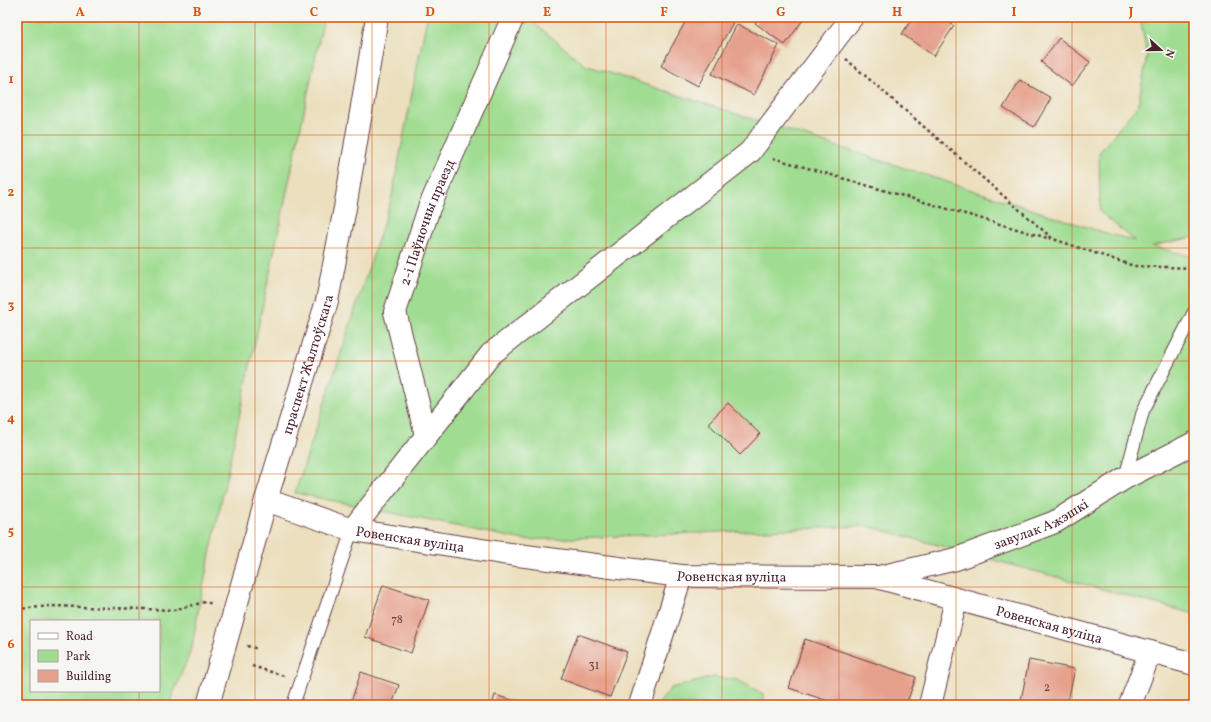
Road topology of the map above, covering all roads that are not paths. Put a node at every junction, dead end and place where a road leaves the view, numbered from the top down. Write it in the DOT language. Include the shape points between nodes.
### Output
graph roads {
  1 [pos="377,17"];
  2 [pos="513,17"];
  3 [pos="852,17"];
  4 [pos="1194,312"];
  5 [pos="426,435"];
  6 [pos="1194,443"];
  7 [pos="1125,478"];
  8 [pos="266,500"];
  9 [pos="352,530"];
  10 [pos="681,576"];
  11 [pos="876,577"];
  12 [pos="956,600"];
  13 [pos="1150,652"];
  14 [pos="1194,664"];
  15 [pos="208,705"];
  16 [pos="293,705"];
  17 [pos="640,705"];
  18 [pos="930,705"];
  19 [pos="1130,705"];
  1 -- 8 [label="street, праспект Жалтоўскага" via="327,301"];
  2 -- 5 [label="street, 2-і Паўночны праезд" via="429,208 395,312"];
  3 -- 5 [label="street" via="750,152 490,354"];
  4 -- 7 [label="lane" via="1143,411"];
  5 -- 9 [label="street"];
  6 -- 7 [label="street, завулак Ажэшкі"];
  7 -- 11 [label="street, завулак Ажэшкі" via="1056,522 956,559"];
  8 -- 9 [label="street, Ровенская вуліца"];
  8 -- 15 [label="street, праспект Жалтоўскага"];
  9 -- 10 [label="street, Ровенская вуліца" via="502,554"];
  9 -- 16 [label="lane"];
  10 -- 11 [label="street, Ровенская вуліца"];
  10 -- 17 [label="street"];
  11 -- 12 [label="street, Ровенская вуліца"];
  12 -- 13 [label="street, Ровенская вуліца"];
  12 -- 18 [label="street"];
  13 -- 14 [label="street, Ровенская вуліца"];
  13 -- 19 [label="street"];
}
